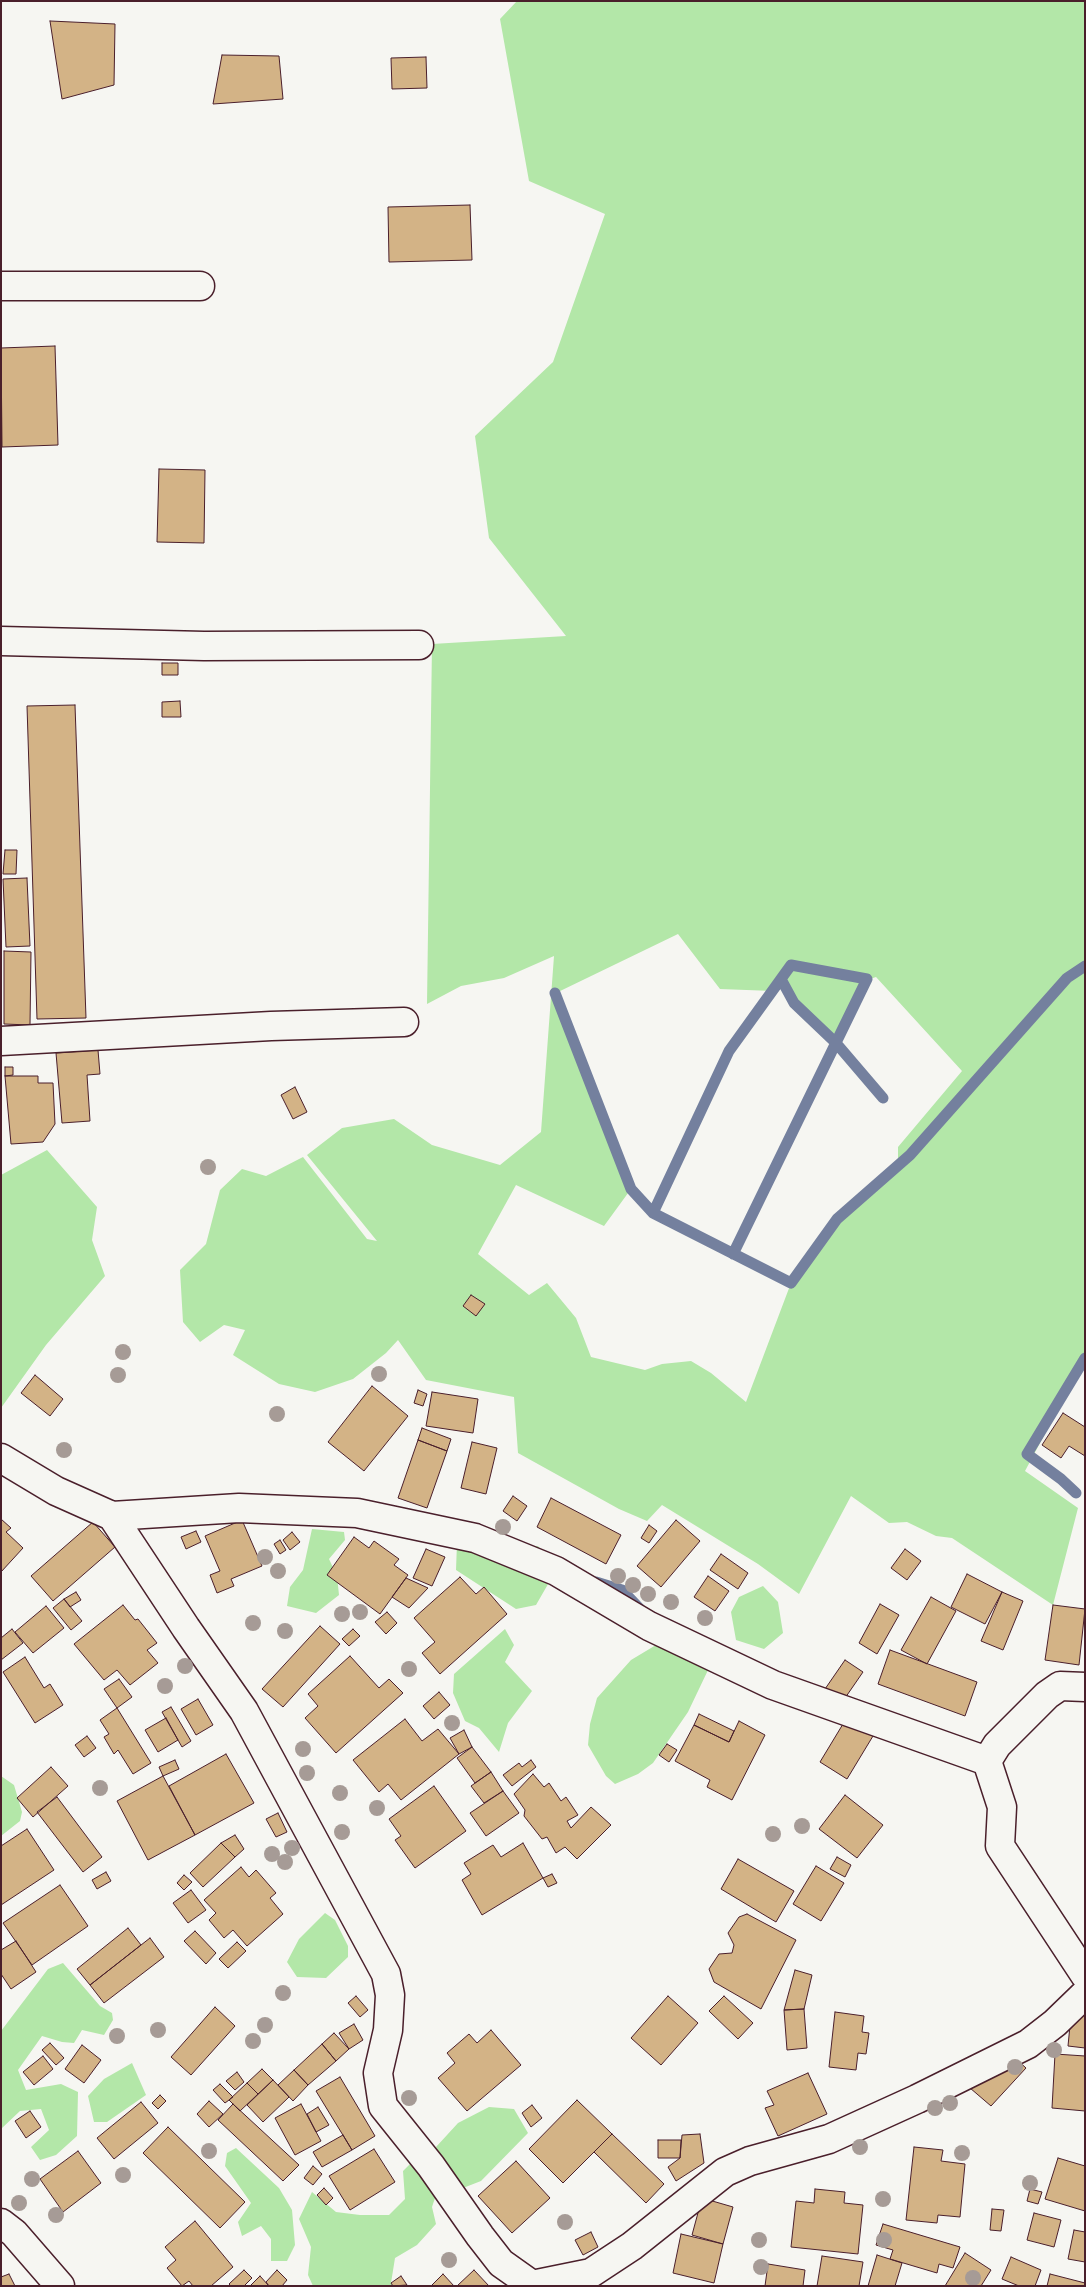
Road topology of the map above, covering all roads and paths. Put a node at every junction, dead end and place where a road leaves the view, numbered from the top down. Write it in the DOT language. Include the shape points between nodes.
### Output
graph roads {
  1 [pos="1,286"];
  2 [pos="200,286"];
  3 [pos="1,641"];
  4 [pos="419,645"];
  5 [pos="404,1022"];
  6 [pos="1,1041"];
  7 [pos="1,1458"];
  8 [pos="112,1516"];
  9 [pos="1085,1687"];
  10 [pos="986,1761"];
  11 [pos="1085,1975"];
  12 [pos="1085,1994"];
  13 [pos="1,2223"];
  14 [pos="60,2286"];
  1 -- 2 [label="street"];
  3 -- 4 [label="street" via="214,646"];
  5 -- 6 [label="street"];
  7 -- 8 [label="street" via="56,1491"];
  8 -- 10 [label="street" via="239,1508 358,1513 475,1538 556,1571 649,1626 773,1685"];
  8 -- 12 [label="street" via="244,1711 386,1974 390,1995 388,2030 378,2073 383,2106 501,2263 532,2285 591,2273 632,2246 725,2172 750,2161 829,2138 1028,2044"];
  9 -- 10 [label="street" via="1060,1686 1047,1695 997,1745"];
  10 -- 11 [label="street" via="1002,1807 1000,1846"];
  13 -- 14 [label="street" via="14,2233"];
}
